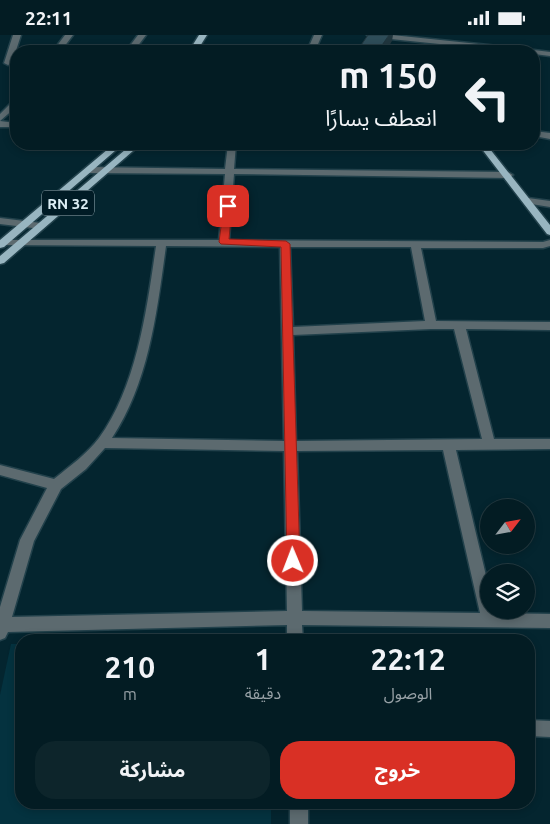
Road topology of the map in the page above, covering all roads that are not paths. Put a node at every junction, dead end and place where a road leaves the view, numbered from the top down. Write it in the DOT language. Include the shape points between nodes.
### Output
graph roads {
  1 [pos="136,35"];
  2 [pos="142,35"];
  3 [pos="371,35"];
  4 [pos="449,45"];
  5 [pos="10,109"];
  6 [pos="0,119"];
  7 [pos="112,150"];
  8 [pos="130,150"];
  9 [pos="232,150"];
  10 [pos="487,150"];
  11 [pos="89,170"];
  12 [pos="106,170"];
  13 [pos="231,170"];
  14 [pos="508,175"];
  15 [pos="528,201"];
  16 [pos="550,204"];
  17 [pos="0,221"];
  18 [pos="25,224"];
  19 [pos="41,226"];
  20 [pos="550,232"];
  21 [pos="22,242"];
  22 [pos="162,242"];
  23 [pos="224,242"];
  24 [pos="2,243"];
  25 [pos="286,244"];
  26 [pos="415,244"];
  27 [pos="548,245"];
  28 [pos="0,261"];
  29 [pos="431,325"];
  30 [pos="459,325"];
  31 [pos="550,326"];
  32 [pos="288,331"];
  33 [pos="102,443"];
  34 [pos="489,444"];
  35 [pos="550,444"];
  36 [pos="448,445"];
  37 [pos="291,446"];
  38 [pos="0,471"];
  39 [pos="56,485"];
  40 [pos="295,618"];
  41 [pos="489,620"];
  42 [pos="550,621"];
  43 [pos="1,628"];
  44 [pos="295,634"];
  45 [pos="535,728"];
  46 [pos="550,729"];
  47 [pos="299,809"];
  48 [pos="299,824"];
  1 -- 2 [label="street"];
  3 -- 4 [label="street"];
  5 -- 6 [label="street"];
  7 -- 11 [label="main road, RN 32"];
  8 -- 12 [label="main road, RN 32"];
  9 -- 13 [label="street"];
  10 -- 14 [label="main road"];
  11 -- 12 [label="street"];
  11 -- 18 [label="main road, RN 32"];
  12 -- 13 [label="street"];
  12 -- 19 [label="main road, RN 32"];
  13 -- 14 [label="street"];
  13 -- 23 [label="street"];
  14 -- 15 [label="main road"];
  15 -- 16 [label="street"];
  15 -- 20 [label="main road"];
  17 -- 18 [label="street"];
  18 -- 19 [label="street"];
  18 -- 24 [label="main road, RN 32"];
  19 -- 21 [label="main road, RN 32"];
  21 -- 22 [label="street"];
  21 -- 24 [label="street"];
  21 -- 28 [label="main road, RN 32"];
  22 -- 23 [label="street"];
  22 -- 33 [label="street" via="156,290 135,380 118,419"];
  23 -- 25 [label="street"];
  25 -- 26 [label="street"];
  25 -- 32 [label="street"];
  26 -- 27 [label="street"];
  26 -- 29 [label="street"];
  29 -- 30 [label="street"];
  29 -- 32 [label="street"];
  30 -- 31 [label="street"];
  30 -- 34 [label="street"];
  32 -- 37 [label="street"];
  33 -- 37 [label="street"];
  33 -- 39 [label="street"];
  34 -- 35 [label="street"];
  34 -- 36 [label="street"];
  36 -- 37 [label="street"];
  36 -- 41 [label="street"];
  37 -- 40 [label="street"];
  38 -- 39 [label="street"];
  39 -- 43 [label="street" via="27,540"];
  40 -- 41 [label="street"];
  40 -- 43 [label="street"];
  40 -- 44 [label="street"];
  41 -- 42 [label="street"];
  45 -- 46 [label="street"];
  47 -- 48 [label="street"];
}
